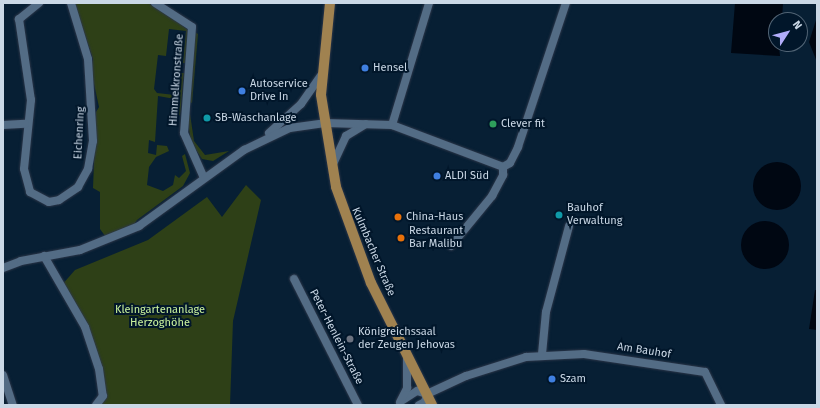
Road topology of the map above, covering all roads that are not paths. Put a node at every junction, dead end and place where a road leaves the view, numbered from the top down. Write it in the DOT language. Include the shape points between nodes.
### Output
graph roads {
  1 [pos="39,3"];
  2 [pos="71,3"];
  3 [pos="154,3"];
  4 [pos="330,3"];
  5 [pos="429,3"];
  6 [pos="566,3"];
  7 [pos="321,75"];
  8 [pos="325,123"];
  9 [pos="368,123"];
  10 [pos="26,124"];
  11 [pos="3,125"];
  12 [pos="392,125"];
  13 [pos="259,141"];
  14 [pos="502,167"];
  15 [pos="332,168"];
  16 [pos="204,178"];
  17 [pos="569,226"];
  18 [pos="451,246"];
  19 [pos="44,256"];
  20 [pos="3,268"];
  21 [pos="294,279"];
  22 [pos="542,354"];
  23 [pos="407,356"];
  24 [pos="3,375"];
  25 [pos="427,394"];
  26 [pos="398,404"];
  27 [pos="13,405"];
  28 [pos="96,405"];
  29 [pos="358,405"];
  30 [pos="419,405"];
  31 [pos="432,405"];
  32 [pos="721,405"];
  1 -- 10 [label="street, Eichenring" via="19,19 31,100"];
  2 -- 10 [label="street, Eichenring" via="88,59 93,115 88,169 71,194 49,202 30,192 24,169"];
  3 -- 16 [label="street, Himmelkronstraße" via="192,26 184,132"];
  4 -- 7 [label="main road, Kulmbacher Straße"];
  5 -- 12 [label="street"];
  6 -- 14 [label="street" via="518,147 510,163"];
  7 -- 8 [label="main road, Kulmbacher Straße"];
  7 -- 13 [label="street" via="296,109"];
  8 -- 9 [label="street"];
  8 -- 13 [label="street" via="290,128"];
  8 -- 15 [label="main road, Kulmbacher Straße"];
  9 -- 12 [label="street"];
  9 -- 15 [label="street" via="346,136"];
  10 -- 11 [label="street"];
  12 -- 14 [label="street"];
  13 -- 16 [label="street"];
  14 -- 18 [label="street" via="503,175 492,196"];
  15 -- 23 [label="main road, Kulmbacher Straße" via="355,247"];
  16 -- 19 [label="street" via="139,226 80,250"];
  17 -- 22 [label="street" via="546,312"];
  19 -- 20 [label="street"];
  19 -- 28 [label="street" via="85,327 92,347 103,396"];
  21 -- 29 [label="street, Peter-Henlein-Straße"];
  22 -- 25 [label="street, Am Bauhof" via="472,374"];
  22 -- 32 [label="street, Am Bauhof" via="584,354 699,370 713,381"];
  23 -- 25 [label="main road, Kulmbacher Straße"];
  23 -- 26 [label="street" via="407,388"];
  24 -- 27 [label="street"];
  25 -- 26 [label="street" via="417,391"];
  25 -- 30 [label="street" via="425,402"];
  25 -- 31 [label="main road, Kulmbacher Straße"];
}
